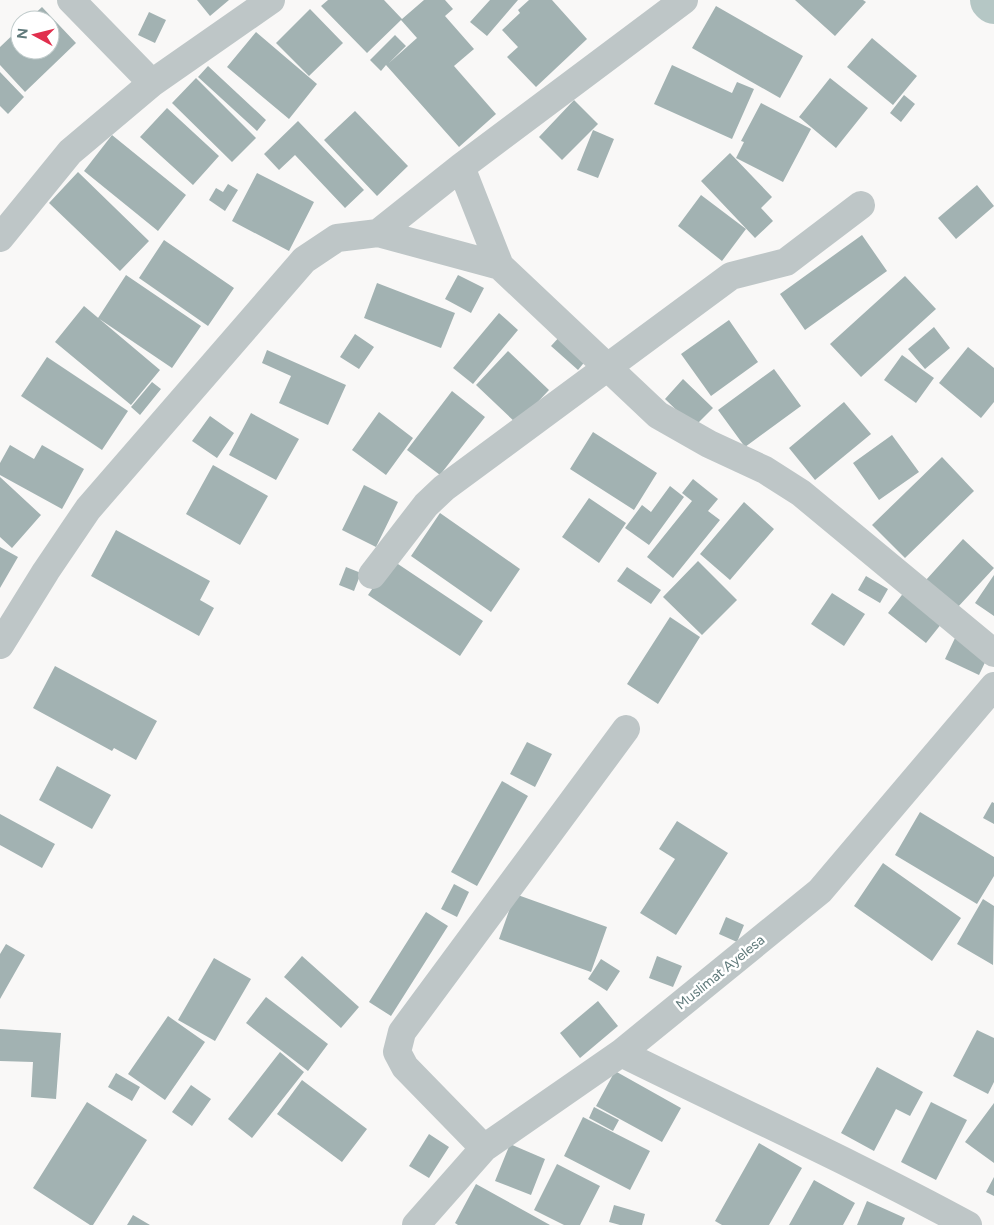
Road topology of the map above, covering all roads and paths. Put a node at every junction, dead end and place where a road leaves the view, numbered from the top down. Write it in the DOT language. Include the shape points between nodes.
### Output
graph roads {
  1 [pos="71,0"];
  2 [pos="270,0"];
  3 [pos="684,0"];
  4 [pos="152,83"];
  5 [pos="461,167"];
  6 [pos="861,205"];
  7 [pos="378,233"];
  8 [pos="0,238"];
  9 [pos="500,266"];
  10 [pos="608,367"];
  11 [pos="372,575"];
  12 [pos="0,644"];
  13 [pos="994,653"];
  14 [pos="994,686"];
  15 [pos="626,729"];
  16 [pos="621,1053"];
  17 [pos="484,1148"];
  18 [pos="423,1223"];
  19 [pos="968,1225"];
  1 -- 4 [label="street"];
  2 -- 4 [label="street"];
  3 -- 5 [label="street"];
  4 -- 8 [label="street" via="70,152"];
  5 -- 7 [label="street"];
  5 -- 9 [label="street"];
  6 -- 10 [label="street" via="786,262 731,276"];
  7 -- 9 [label="street"];
  7 -- 12 [label="street" via="337,238 304,260 88,509"];
  9 -- 10 [label="street"];
  10 -- 11 [label="street" via="444,488 426,505"];
  10 -- 13 [label="street" via="658,415 765,470 801,494"];
  14 -- 16 [label="street, Muslimat Ayelesa" via="820,891"];
  15 -- 17 [label="street" via="402,1032 398,1052 405,1067"];
  16 -- 17 [label="street, Muslimat Ayelesa"];
  16 -- 19 [label="street" via="894,1185"];
  17 -- 18 [label="street, Muslimat Ayelesa"];
}
